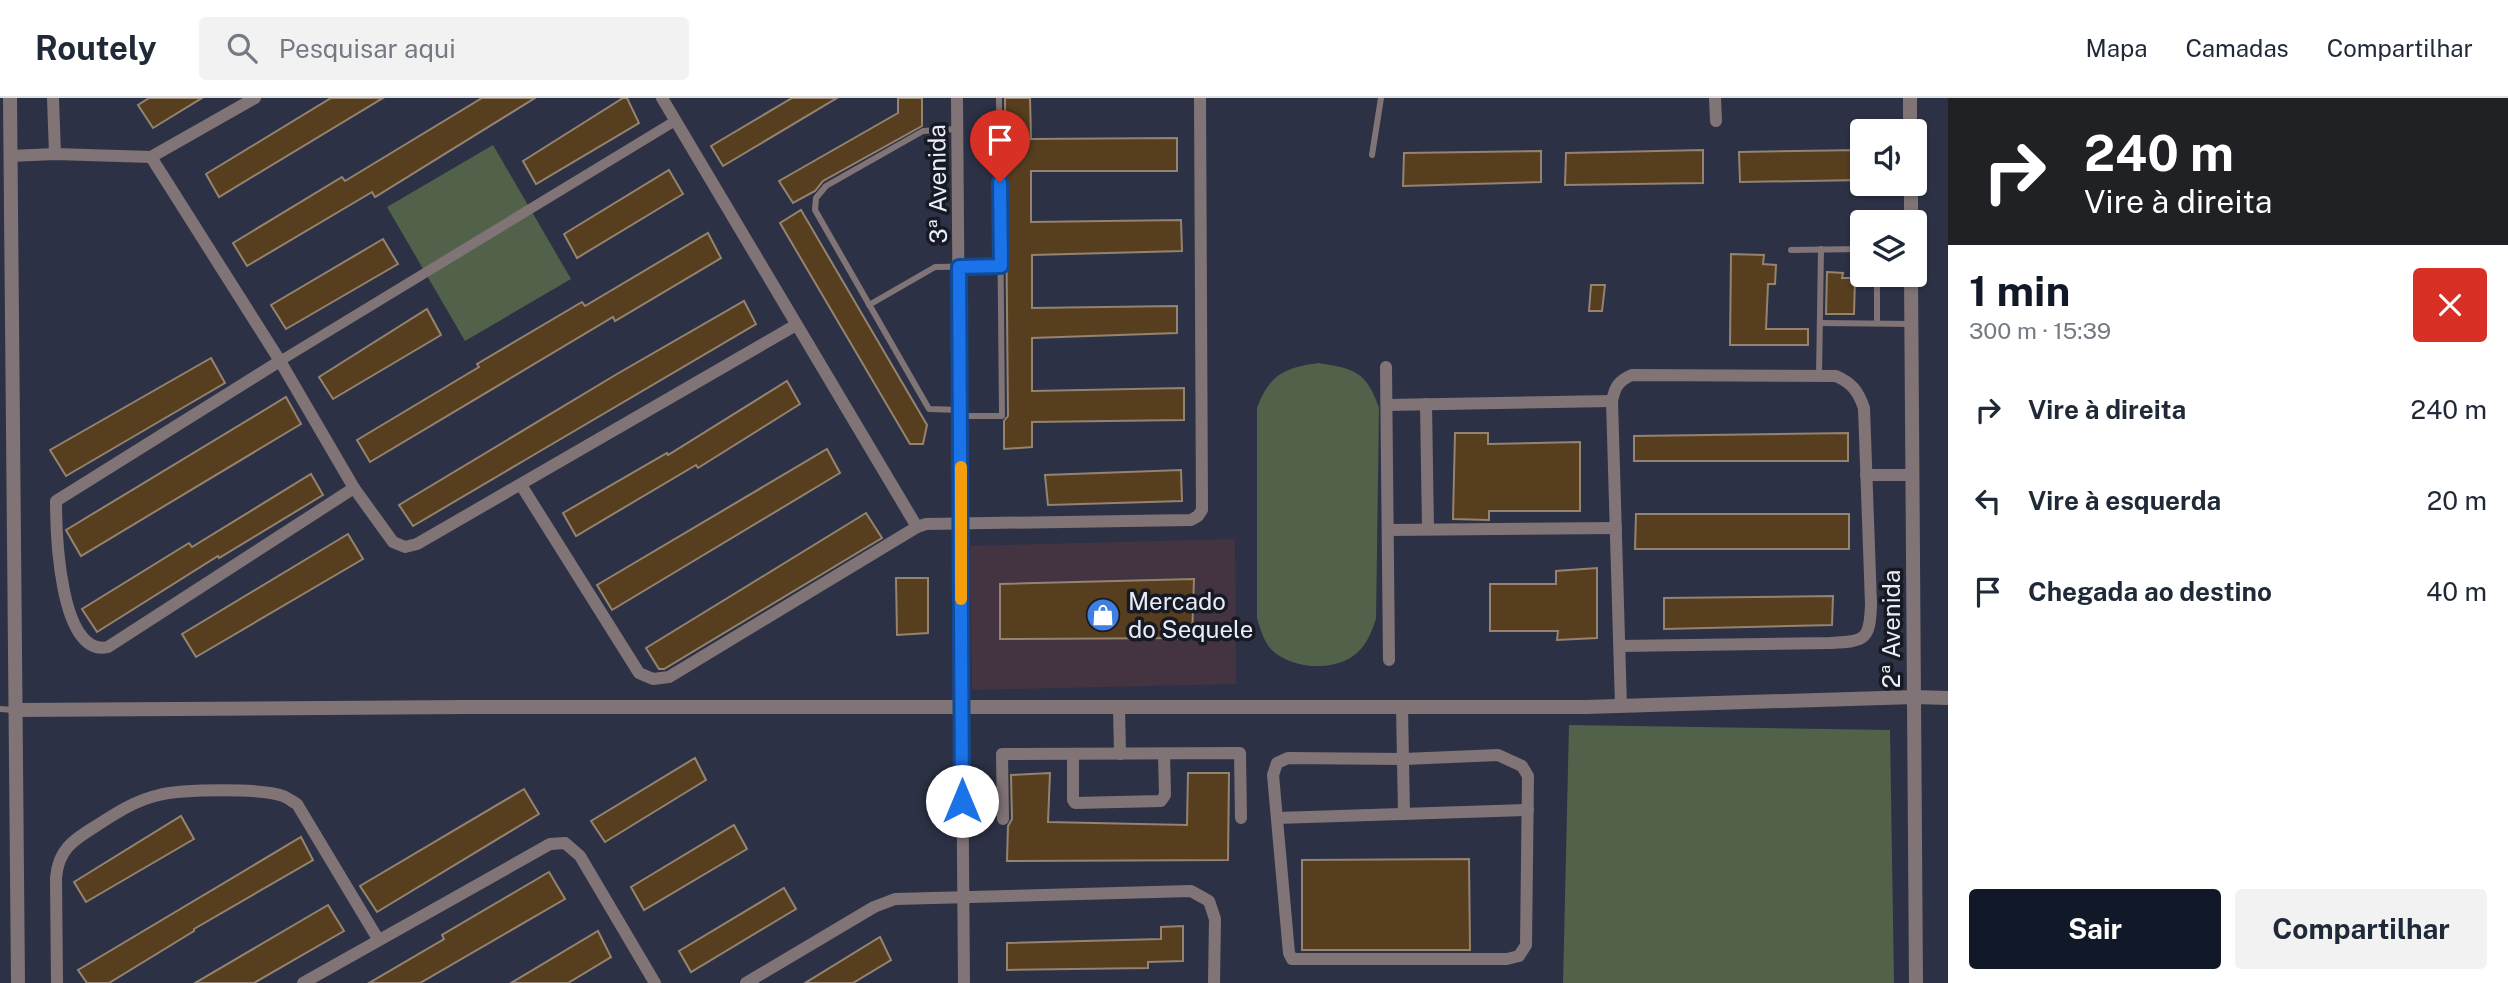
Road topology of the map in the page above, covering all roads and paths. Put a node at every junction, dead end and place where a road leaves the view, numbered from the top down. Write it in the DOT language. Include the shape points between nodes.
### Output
graph roads {
  1 [pos="10,98"];
  2 [pos="54,98"];
  3 [pos="255,98"];
  4 [pos="662,98"];
  5 [pos="957,98"];
  6 [pos="999,98"];
  7 [pos="1200,98"];
  8 [pos="1381,98"];
  9 [pos="1716,98"];
  10 [pos="1910,98"];
  11 [pos="1910,119"];
  12 [pos="675,121"];
  13 [pos="1716,121"];
  14 [pos="957,129"];
  15 [pos="55,154"];
  16 [pos="1372,155"];
  17 [pos="10,156"];
  18 [pos="151,157"];
  19 [pos="1821,249"];
  20 [pos="1850,249"];
  21 [pos="1791,250"];
  22 [pos="1001,266"];
  23 [pos="959,267"];
  24 [pos="1877,287"];
  25 [pos="1911,287"];
  26 [pos="869,305"];
  27 [pos="1820,323"];
  28 [pos="1877,323"];
  29 [pos="1912,324"];
  30 [pos="796,325"];
  31 [pos="280,361"];
  32 [pos="1386,367"];
  33 [pos="1819,376"];
  34 [pos="1612,401"];
  35 [pos="1426,404"];
  36 [pos="1387,405"];
  37 [pos="960,413"];
  38 [pos="1866,475"];
  39 [pos="1913,475"];
  40 [pos="521,485"];
  41 [pos="354,488"];
  42 [pos="961,522"];
  43 [pos="916,527"];
  44 [pos="1616,528"];
  45 [pos="1428,529"];
  46 [pos="1388,530"];
  47 [pos="1620,646"];
  48 [pos="1389,660"];
  49 [pos="1915,697"];
  50 [pos="1948,698"];
  51 [pos="961,706"];
  52 [pos="1621,706"];
  53 [pos="1119,707"];
  54 [pos="1402,707"];
  55 [pos="7,709"];
  56 [pos="1073,754"];
  57 [pos="1120,754"];
  58 [pos="1164,754"];
  59 [pos="1404,759"];
  60 [pos="1528,810"];
  61 [pos="1404,814"];
  62 [pos="1241,818"];
  63 [pos="1277,818"];
  64 [pos="1003,819"];
  65 [pos="962,897"];
  66 [pos="378,939"];
  67 [pos="18,983"];
  68 [pos="57,983"];
  69 [pos="303,983"];
  70 [pos="655,983"];
  71 [pos="746,983"];
  72 [pos="964,983"];
  73 [pos="1214,983"];
  74 [pos="1916,983"];
  1 -- 17 [label="street"];
  2 -- 15 [label="street"];
  3 -- 18 [label="street"];
  4 -- 12 [label="street"];
  5 -- 14 [label="street, 3ª Avenida"];
  6 -- 22 [label="lane"];
  7 -- 42 [label="street" via="1202,510 1191,520"];
  8 -- 16 [label="lane"];
  9 -- 13 [label="street"];
  10 -- 11 [label="street"];
  12 -- 30 [label="street"];
  12 -- 31 [label="street"];
  14 -- 23 [label="street, 3ª Avenida"];
  14 -- 26 [label="lane" via="923,131 826,186 816,198 815,210"];
  15 -- 17 [label="street"];
  15 -- 18 [label="street"];
  17 -- 55 [label="street"];
  18 -- 31 [label="street"];
  19 -- 20 [label="lane"];
  19 -- 21 [label="lane"];
  19 -- 27 [label="lane"];
  22 -- 23 [label="lane"];
  22 -- 37 [label="lane" via="1002,416"];
  23 -- 26 [label="lane" via="935,267"];
  23 -- 37 [label="street, 3ª Avenida"];
  24 -- 28 [label="lane"];
  25 -- 29 [label="street, 2ª Avenida"];
  26 -- 37 [label="lane" via="929,409"];
  27 -- 28 [label="lane"];
  27 -- 33 [label="lane"];
  28 -- 29 [label="lane"];
  29 -- 39 [label="street, 2ª Avenida"];
  30 -- 40 [label="street"];
  30 -- 43 [label="street"];
  31 -- 41 [label="street"];
  31 -- 41 [label="street" via="55,501 61,581 78,629 90,645 108,647"];
  32 -- 36 [label="street"];
  33 -- 34 [label="street" via="1632,375 1616,386"];
  33 -- 38 [label="street" via="1850,382 1859,394 1864,408"];
  34 -- 35 [label="street"];
  34 -- 44 [label="street"];
  35 -- 36 [label="street"];
  35 -- 45 [label="street"];
  36 -- 46 [label="street"];
  37 -- 42 [label="street, 3ª Avenida"];
  38 -- 39 [label="street"];
  38 -- 47 [label="street" via="1870,625 1857,641"];
  39 -- 49 [label="street, 2ª Avenida"];
  40 -- 41 [label="street" via="405,547 393,542"];
  40 -- 43 [label="street" via="639,673 653,679 669,677"];
  42 -- 43 [label="street"];
  42 -- 51 [label="street, 3ª Avenida"];
  44 -- 45 [label="street"];
  44 -- 47 [label="street"];
  45 -- 46 [label="street"];
  46 -- 48 [label="street"];
  47 -- 52 [label="street"];
  49 -- 50 [label="street"];
  49 -- 52 [label="street"];
  49 -- 74 [label="street, 2ª Avenida"];
  51 -- 53 [label="street"];
  51 -- 55 [label="street"];
  51 -- 65 [label="street, 3ª Avenida"];
  52 -- 54 [label="street"];
  53 -- 54 [label="street"];
  53 -- 57 [label="street"];
  54 -- 59 [label="street"];
  55 -- 67 [label="street"];
  56 -- 57 [label="street"];
  56 -- 58 [label="street" via="1075,803 1161,801 1165,795"];
  56 -- 64 [label="street" via="1002,754"];
  57 -- 58 [label="street"];
  58 -- 62 [label="street" via="1240,753"];
  59 -- 60 [label="street" via="1498,755 1511,759 1528,776"];
  59 -- 61 [label="street"];
  59 -- 63 [label="street" via="1288,758 1277,763 1273,775"];
  60 -- 61 [label="street"];
  60 -- 63 [label="street" via="1526,944 1518,956 1507,960 1292,959"];
  61 -- 63 [label="street"];
  65 -- 71 [label="street" via="895,899"];
  65 -- 72 [label="street, 3ª Avenida"];
  65 -- 73 [label="street" via="1191,891 1209,901 1215,919"];
  66 -- 68 [label="street" via="297,804 281,795 215,789 160,794 126,806 61,853 56,878"];
  66 -- 69 [label="street"];
  66 -- 70 [label="street" via="550,844 565,843 580,856"];
}
